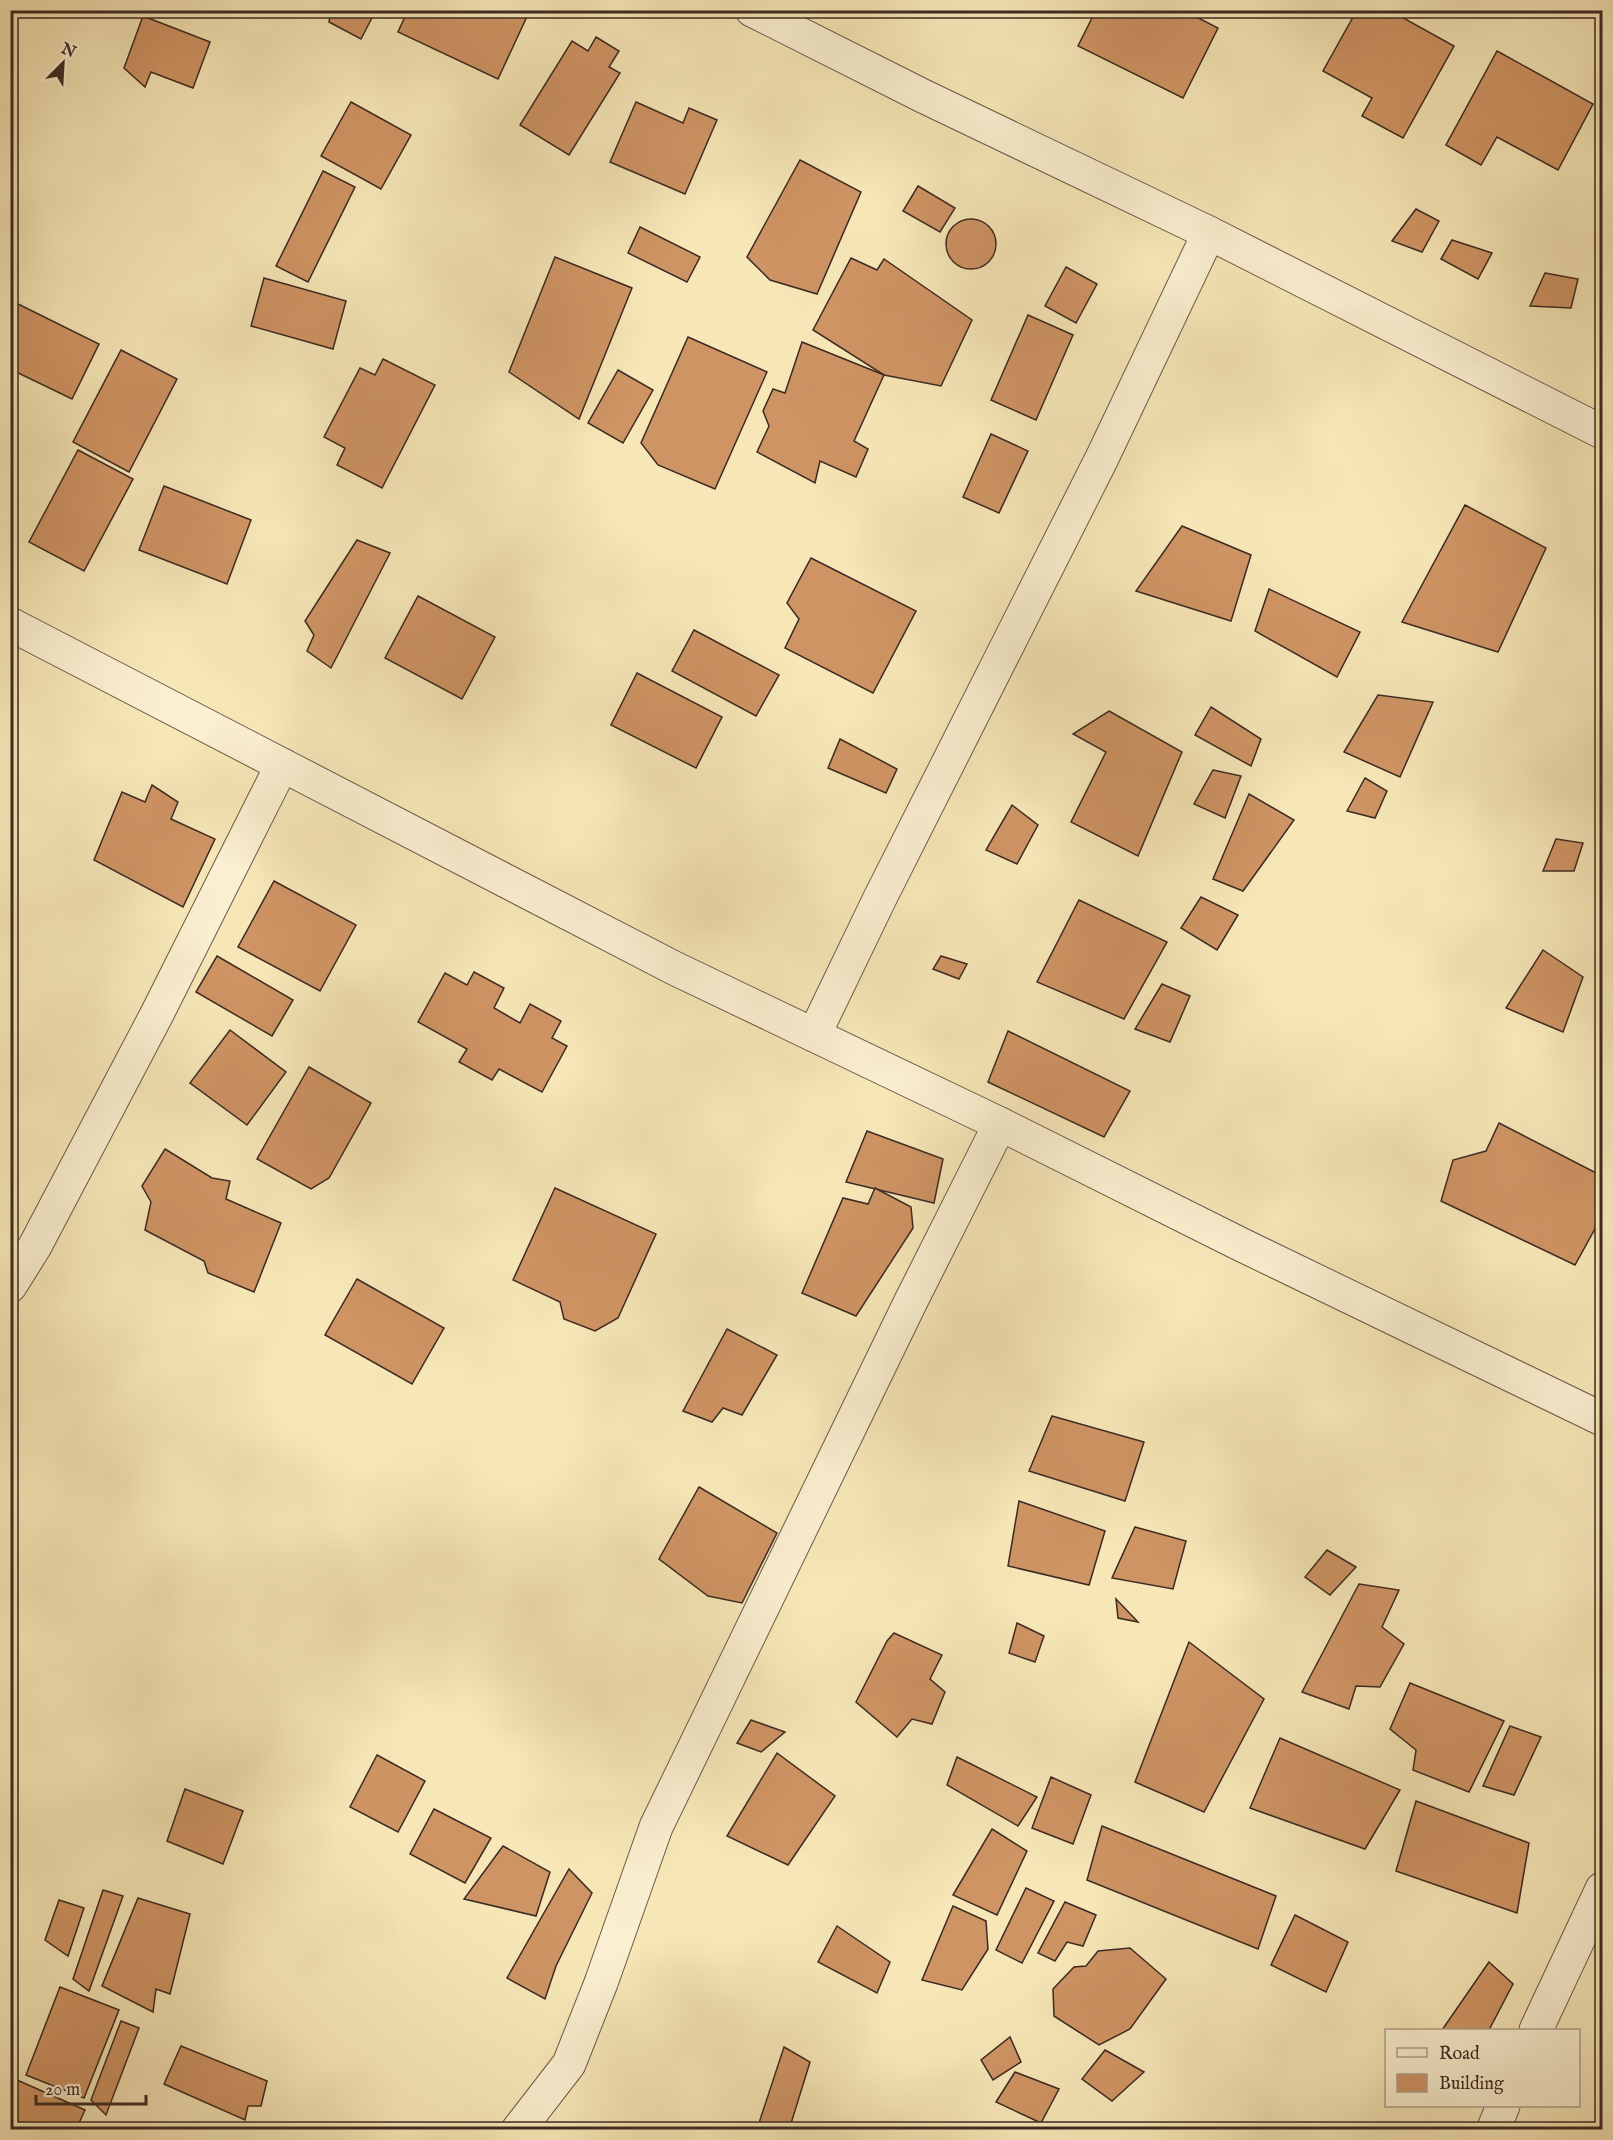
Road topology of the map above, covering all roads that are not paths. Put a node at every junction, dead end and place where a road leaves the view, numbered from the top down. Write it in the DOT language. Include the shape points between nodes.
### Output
graph roads {
  1 [pos="752,10"];
  2 [pos="1209,233"];
  3 [pos="1602,432"];
  4 [pos="10,624"];
  5 [pos="282,765"];
  6 [pos="814,1035"];
  7 [pos="1000,1124"];
  8 [pos="10,1286"];
  9 [pos="1602,1419"];
  10 [pos="1602,1889"];
  11 [pos="1537,2029"];
  12 [pos="1503,2107"];
  13 [pos="518,2130"];
  14 [pos="1493,2130"];
  1 -- 2 [label="street"];
  2 -- 3 [label="street"];
  2 -- 6 [label="street" via="1102,458"];
  4 -- 5 [label="street"];
  5 -- 6 [label="street" via="663,962"];
  5 -- 8 [label="street" via="142,1042"];
  6 -- 7 [label="street"];
  7 -- 9 [label="street"];
  7 -- 13 [label="street" via="656,1827 569,2064"];
  10 -- 11 [label="street"];
  12 -- 14 [label="street"];
}
